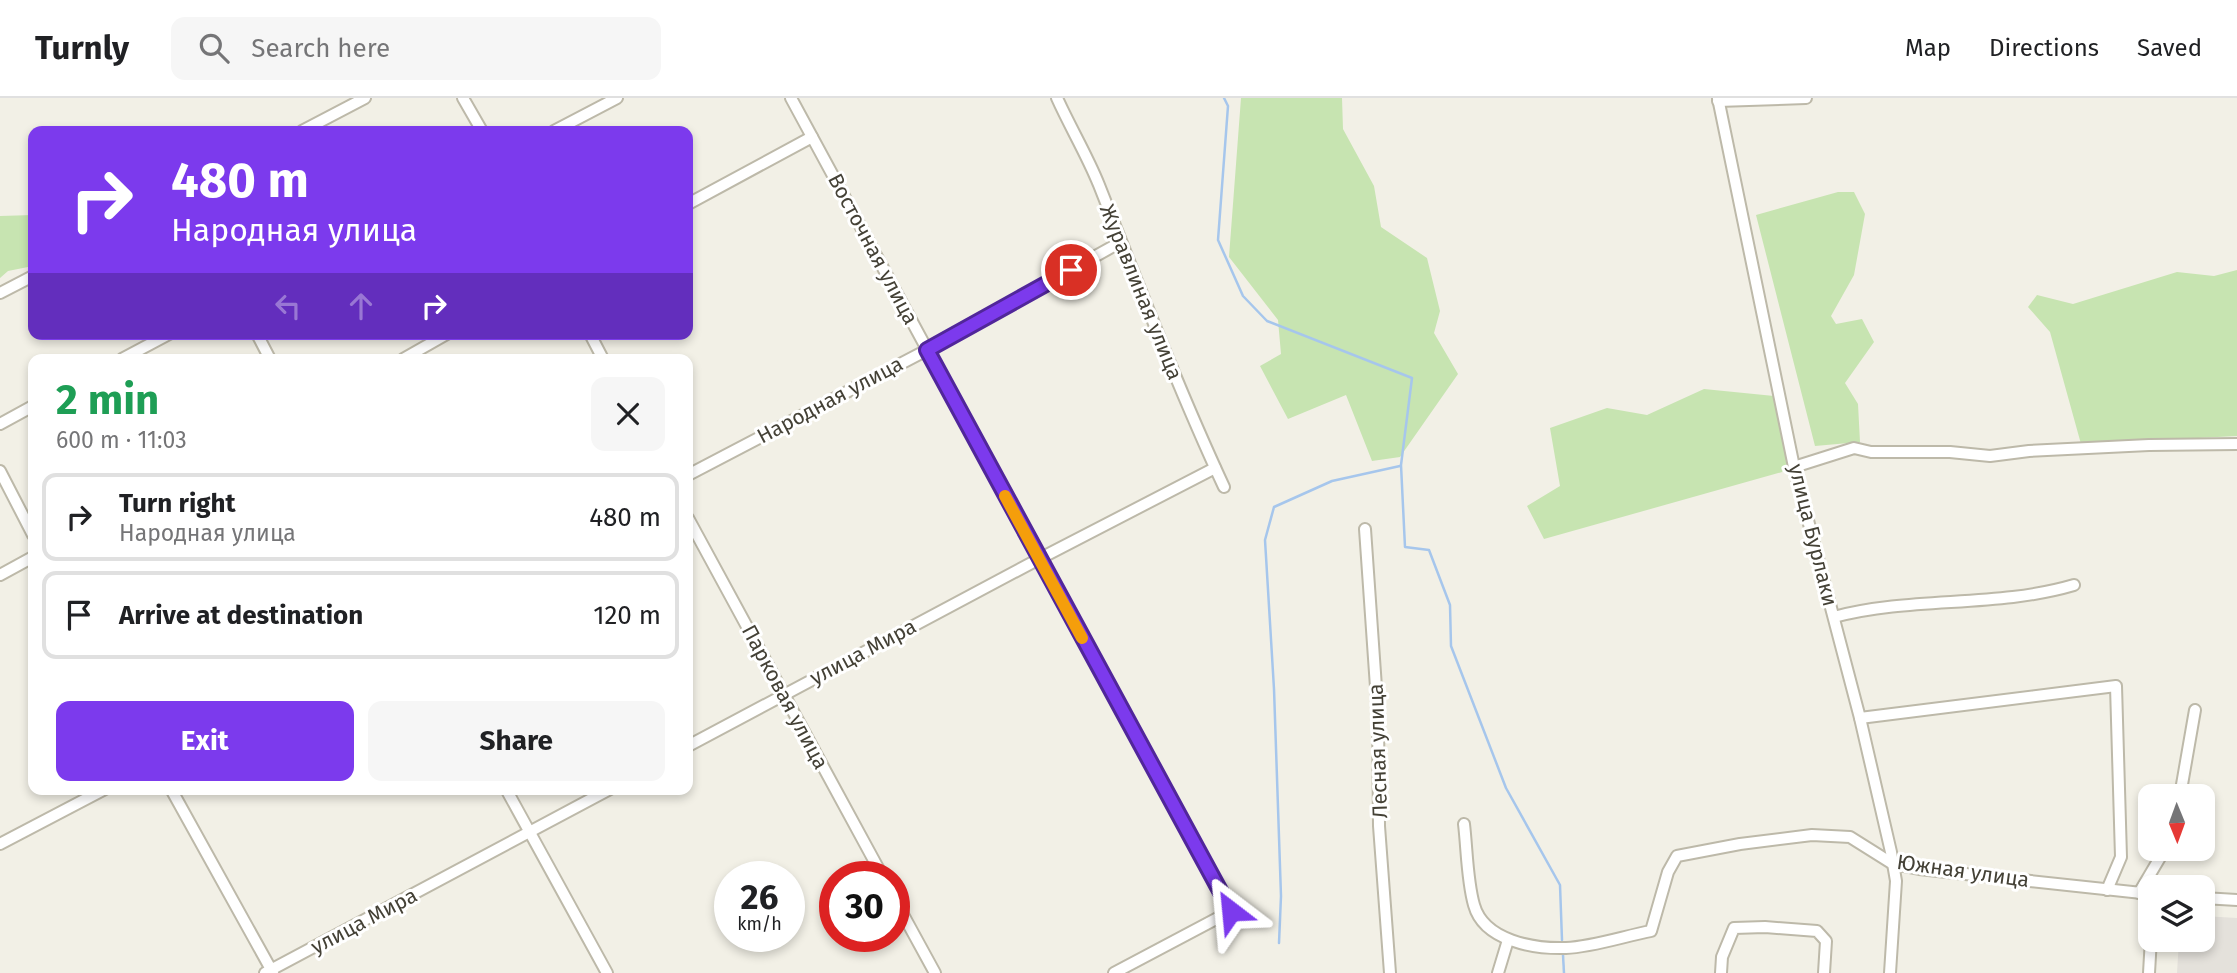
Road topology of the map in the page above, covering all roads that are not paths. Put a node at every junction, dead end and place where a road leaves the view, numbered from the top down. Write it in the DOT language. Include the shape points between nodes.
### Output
graph roads {
  1 [pos="365,98"];
  2 [pos="463,98"];
  3 [pos="617,98"];
  4 [pos="791,98"];
  5 [pos="1057,98"];
  6 [pos="1806,98"];
  7 [pos="1718,99"];
  8 [pos="312,126"];
  9 [pos="479,126"];
  10 [pos="564,126"];
  11 [pos="812,137"];
  12 [pos="693,201"];
  13 [pos="1119,243"];
  14 [pos="28,279"];
  15 [pos="0,293"];
  16 [pos="158,340"];
  17 [pos="436,340"];
  18 [pos="927,350"];
  19 [pos="131,354"];
  20 [pos="412,354"];
  21 [pos="28,409"];
  22 [pos="0,424"];
  23 [pos="2237,444"];
  24 [pos="1794,467"];
  25 [pos="1215,468"];
  26 [pos="0,471"];
  27 [pos="693,472"];
  28 [pos="1224,487"];
  29 [pos="28,525"];
  30 [pos="693,526"];
  31 [pos="1365,529"];
  32 [pos="1039,559"];
  33 [pos="28,560"];
  34 [pos="0,575"];
  35 [pos="2074,585"];
  36 [pos="1834,617"];
  37 [pos="783,694"];
  38 [pos="2195,710"];
  39 [pos="1860,718"];
  40 [pos="693,743"];
  41 [pos="2182,784"];
  42 [pos="94,795"];
  43 [pos="174,795"];
  44 [pos="509,795"];
  45 [pos="599,795"];
  46 [pos="1464,824"];
  47 [pos="530,834"];
  48 [pos="0,844"];
  49 [pos="874,861"];
  50 [pos="1893,864"];
  51 [pos="2107,890"];
  52 [pos="2138,893"];
  53 [pos="2215,899"];
  54 [pos="2237,900"];
  55 [pos="910,927"];
  56 [pos="1508,940"];
  57 [pos="2150,952"];
  58 [pos="270,972"];
  59 [pos="607,973"];
  60 [pos="935,973"];
  61 [pos="1114,973"];
  62 [pos="1390,973"];
  63 [pos="1499,973"];
  64 [pos="1721,973"];
  65 [pos="1824,973"];
  66 [pos="1891,973"];
  67 [pos="2148,973"];
  1 -- 8 [label="street"];
  2 -- 9 [label="street"];
  3 -- 10 [label="street"];
  4 -- 11 [label="street, Восточная улица"];
  5 -- 13 [label="street, Журавлиная улица" via="1098,183"];
  6 -- 7 [label="street"];
  7 -- 24 [label="street, улица Бурлаки"];
  11 -- 12 [label="street"];
  11 -- 18 [label="street, Восточная улица"];
  13 -- 18 [label="street, Народная улица"];
  13 -- 25 [label="street, Журавлиная улица"];
  14 -- 15 [label="street"];
  16 -- 19 [label="street"];
  17 -- 20 [label="street"];
  18 -- 27 [label="street, Народная улица"];
  18 -- 32 [label="street, Восточная улица"];
  21 -- 22 [label="street"];
  23 -- 24 [label="street" via="1990,456 1854,448"];
  24 -- 36 [label="street, улица Бурлаки"];
  25 -- 28 [label="street, Журавлиная улица"];
  25 -- 32 [label="street, улица Мира"];
  26 -- 29 [label="street"];
  30 -- 37 [label="street, Парковая улица"];
  31 -- 62 [label="street, Лесная улица"];
  32 -- 37 [label="street, улица Мира"];
  32 -- 61 [label="street, Восточная улица" via="1231,911"];
  33 -- 34 [label="street"];
  35 -- 36 [label="street" via="2041,595 1922,603"];
  36 -- 39 [label="street, улица Бурлаки"];
  37 -- 40 [label="street, улица Мира"];
  37 -- 49 [label="street, Парковая улица"];
  38 -- 41 [label="street"];
  39 -- 50 [label="street, улица Бурлаки"];
  39 -- 51 [label="street" via="2116,686 2121,857"];
  42 -- 48 [label="street"];
  43 -- 58 [label="street"];
  44 -- 47 [label="street"];
  45 -- 47 [label="street, улица Мира"];
  46 -- 56 [label="street" via="1474,907 1488,928"];
  47 -- 58 [label="street, улица Мира"];
  47 -- 59 [label="street"];
  50 -- 51 [label="street, Южная улица"];
  50 -- 56 [label="street, Южная улица" via="1850,837 1812,835 1708,849 1677,856 1651,931 1567,948"];
  50 -- 66 [label="street, улица Бурлаки"];
  51 -- 52 [label="street, Южная улица"];
  53 -- 54 [label="street"];
  55 -- 60 [label="street"];
  56 -- 63 [label="street"];
  57 -- 67 [label="street"];
  64 -- 65 [label="street" via="1734,928 1765,927 1816,931 1826,941"];
}
